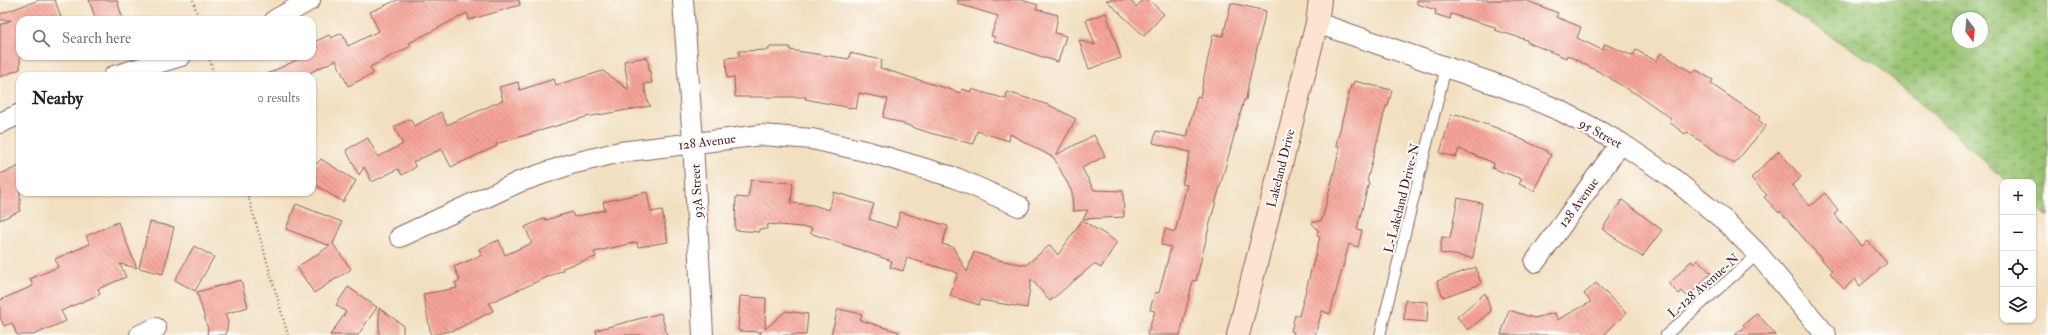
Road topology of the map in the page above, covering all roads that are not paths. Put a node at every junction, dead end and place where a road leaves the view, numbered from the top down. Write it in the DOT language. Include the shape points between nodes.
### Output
graph roads {
  1 [pos="310,0"];
  2 [pos="683,0"];
  3 [pos="1320,0"];
  4 [pos="283,16"];
  5 [pos="1317,23"];
  6 [pos="168,60"];
  7 [pos="1446,67"];
  8 [pos="127,72"];
  9 [pos="16,116"];
  10 [pos="0,123"];
  11 [pos="693,142"];
  12 [pos="1621,143"];
  13 [pos="1018,206"];
  14 [pos="400,237"];
  15 [pos="1758,254"];
  16 [pos="1535,262"];
  17 [pos="703,335"];
  18 [pos="1238,335"];
  19 [pos="1380,335"];
  20 [pos="1666,335"];
  21 [pos="1826,335"];
  1 -- 4 [label="street"];
  2 -- 11 [label="street, 93A Street"];
  3 -- 5 [label="street, Lakeland Drive"];
  5 -- 7 [label="street, 95 Street"];
  5 -- 18 [label="street, Lakeland Drive"];
  6 -- 8 [label="street"];
  7 -- 12 [label="street, 95 Street" via="1504,86 1561,111"];
  7 -- 19 [label="lane, L-Lakeland Drive-N"];
  9 -- 10 [label="street"];
  11 -- 13 [label="street, 128 Avenue" via="762,135 812,138 956,178"];
  11 -- 14 [label="street, 128 Avenue" via="620,152 571,164 519,182"];
  11 -- 17 [label="street, 93A Street"];
  12 -- 15 [label="street, 95 Street" via="1671,177 1725,221"];
  12 -- 16 [label="street, 128 Avenue"];
  15 -- 20 [label="lane, L-128 Avenue-N"];
  15 -- 21 [label="street, 95 Street"];
}
